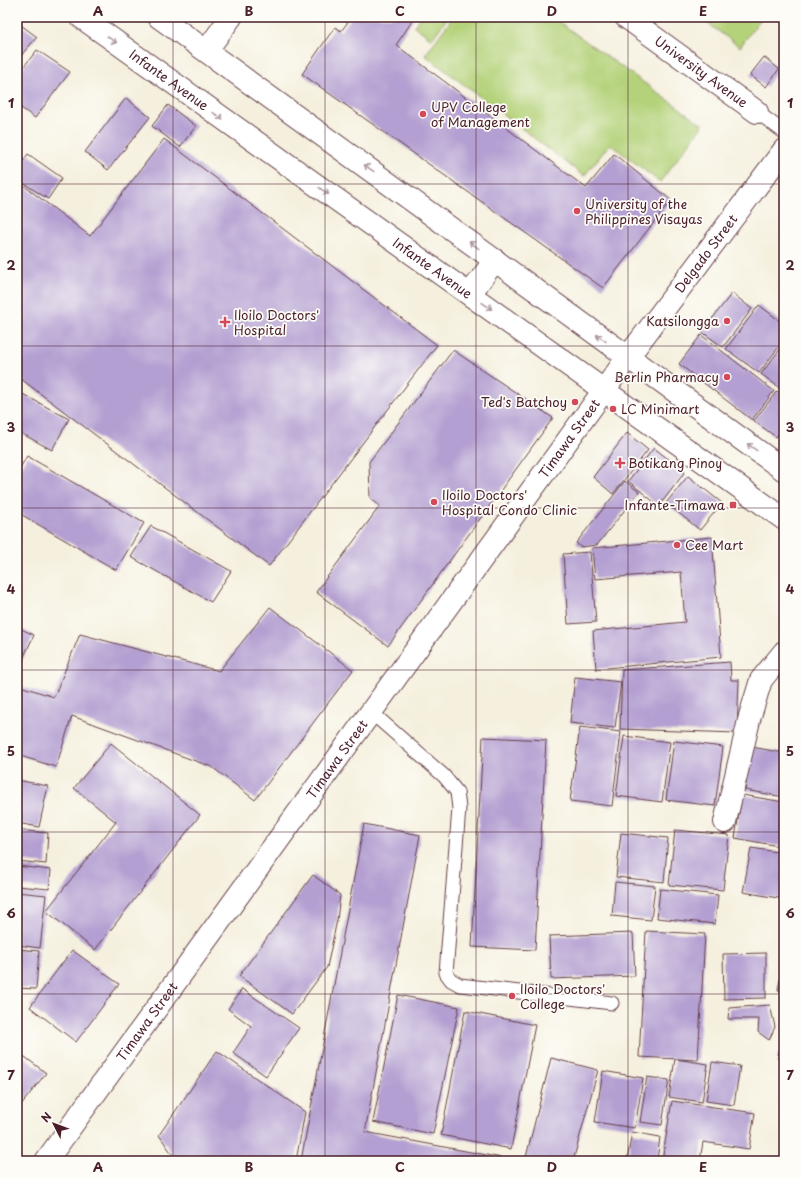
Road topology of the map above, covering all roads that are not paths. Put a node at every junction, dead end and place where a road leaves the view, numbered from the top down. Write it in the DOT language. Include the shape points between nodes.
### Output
graph roads {
  1 [pos="81,17"];
  2 [pos="159,17"];
  3 [pos="231,17"];
  4 [pos="626,17"];
  5 [pos="207,50"];
  6 [pos="757,112"];
  7 [pos="784,132"];
  8 [pos="784,150"];
  9 [pos="495,260"];
  10 [pos="470,294"];
  11 [pos="628,357"];
  12 [pos="605,390"];
  13 [pos="784,470"];
  14 [pos="784,519"];
  15 [pos="784,652"];
  16 [pos="371,712"];
  17 [pos="725,822"];
  18 [pos="612,1003"];
  19 [pos="46,1161"];
  1 -- 10 [label="main road, Infante Avenue, one-way"];
  2 -- 5 [label="main road"];
  3 -- 5 [label="main road"];
  4 -- 6 [label="main road, University Avenue"];
  9 -- 5 [label="main road, one-way"];
  6 -- 7 [label="lane"];
  8 -- 11 [label="main road, Delgado Street"];
  9 -- 10 [label="main road"];
  11 -- 9 [label="main road, one-way"];
  10 -- 12 [label="main road, Infante Avenue, one-way"];
  11 -- 12 [label="main road, Timawa Street"];
  13 -- 11 [label="main road, one-way"];
  12 -- 14 [label="main road, Infante Avenue"];
  12 -- 16 [label="main road, Timawa Street"];
  15 -- 17 [label="main road" via="762,680 750,716"];
  16 -- 18 [label="lane" via="444,776 457,792 446,973 451,980 460,985"];
  16 -- 19 [label="main road, Timawa Street"];
}
